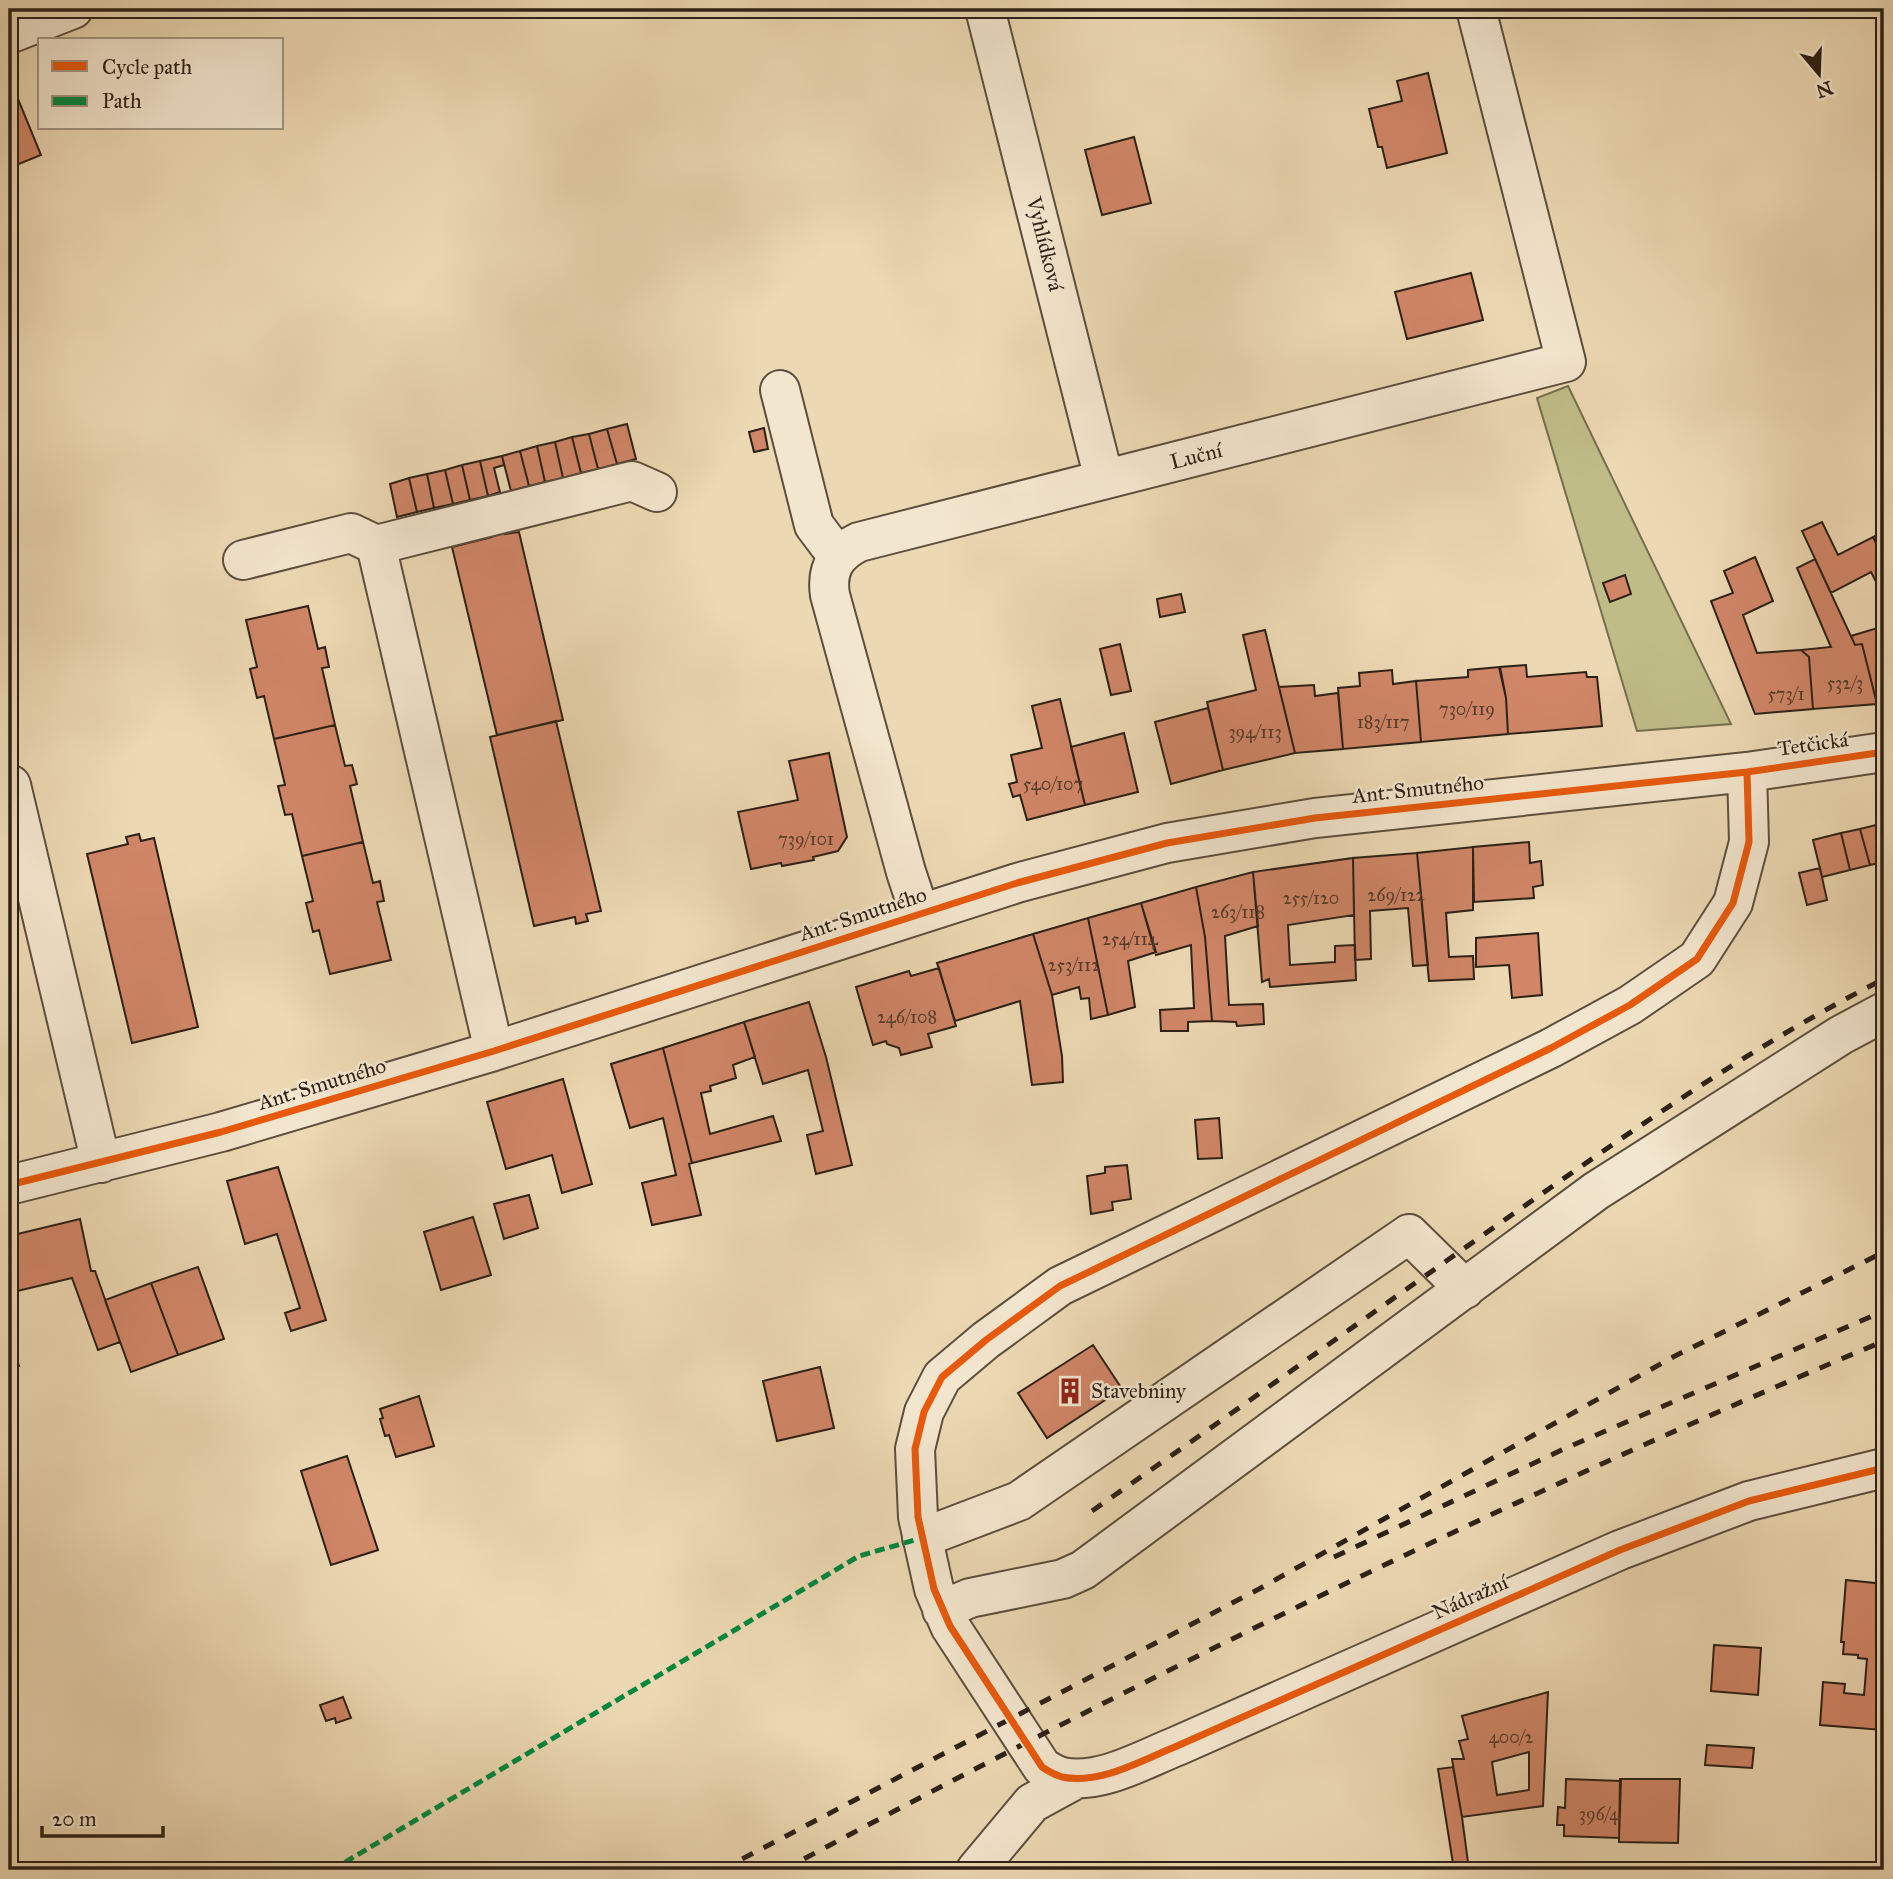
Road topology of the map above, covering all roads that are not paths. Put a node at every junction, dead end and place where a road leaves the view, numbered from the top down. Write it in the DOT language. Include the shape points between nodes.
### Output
graph roads {
  1 [pos="73,9"];
  2 [pos="985,9"];
  3 [pos="1476,9"];
  4 [pos="9,34"];
  5 [pos="780,390"];
  6 [pos="1104,479"];
  7 [pos="657,492"];
  8 [pos="376,545"];
  9 [pos="838,557"];
  10 [pos="243,560"];
  11 [pos="1884,752"];
  12 [pos="1747,772"];
  13 [pos="11,785"];
  14 [pos="920,914"];
  15 [pos="1884,1012"];
  16 [pos="494,1051"];
  17 [pos="101,1163"];
  18 [pos="9,1185"];
  19 [pos="1465,1289"];
  20 [pos="1884,1468"];
  21 [pos="922,1538"];
  22 [pos="942,1610"];
  23 [pos="1076,1779"];
  24 [pos="976,1870"];
  1 -- 4 [label="street"];
  2 -- 6 [label="street, Vyhlídková"];
  3 -- 6 [label="street, Luční" via="1566,362"];
  5 -- 9 [label="street" via="814,525"];
  6 -- 9 [label="street, Luční" via="859,542"];
  7 -- 8 [label="street" via="632,481"];
  8 -- 10 [label="street" via="351,533"];
  8 -- 16 [label="street"];
  9 -- 14 [label="street" via="829,570 830,594"];
  11 -- 12 [label="street, Tetčická"];
  12 -- 14 [label="street, Ant. Smutného" via="1315,818 1181,841 1017,883"];
  12 -- 21 [label="street" via="1749,842 1740,879 1733,903 1697,959 1630,1005 1551,1048 1060,1286 942,1377 924,1412 915,1449"];
  13 -- 17 [label="street"];
  14 -- 16 [label="street, Ant. Smutného"];
  15 -- 19 [label="street" via="1596,1191"];
  16 -- 17 [label="street, Ant. Smutného"];
  17 -- 18 [label="street, Ant. Smutného"];
  19 -- 21 [label="street" via="1409,1234 1019,1501"];
  19 -- 22 [label="street" via="1083,1570 1052,1582 970,1598"];
  20 -- 23 [label="street, Nádražní" via="1749,1501 1689,1522 1177,1746 1103,1775"];
  21 -- 22 [label="street"];
  22 -- 23 [label="street" via="1042,1767"];
  23 -- 24 [label="street" via="1032,1803"];
}
